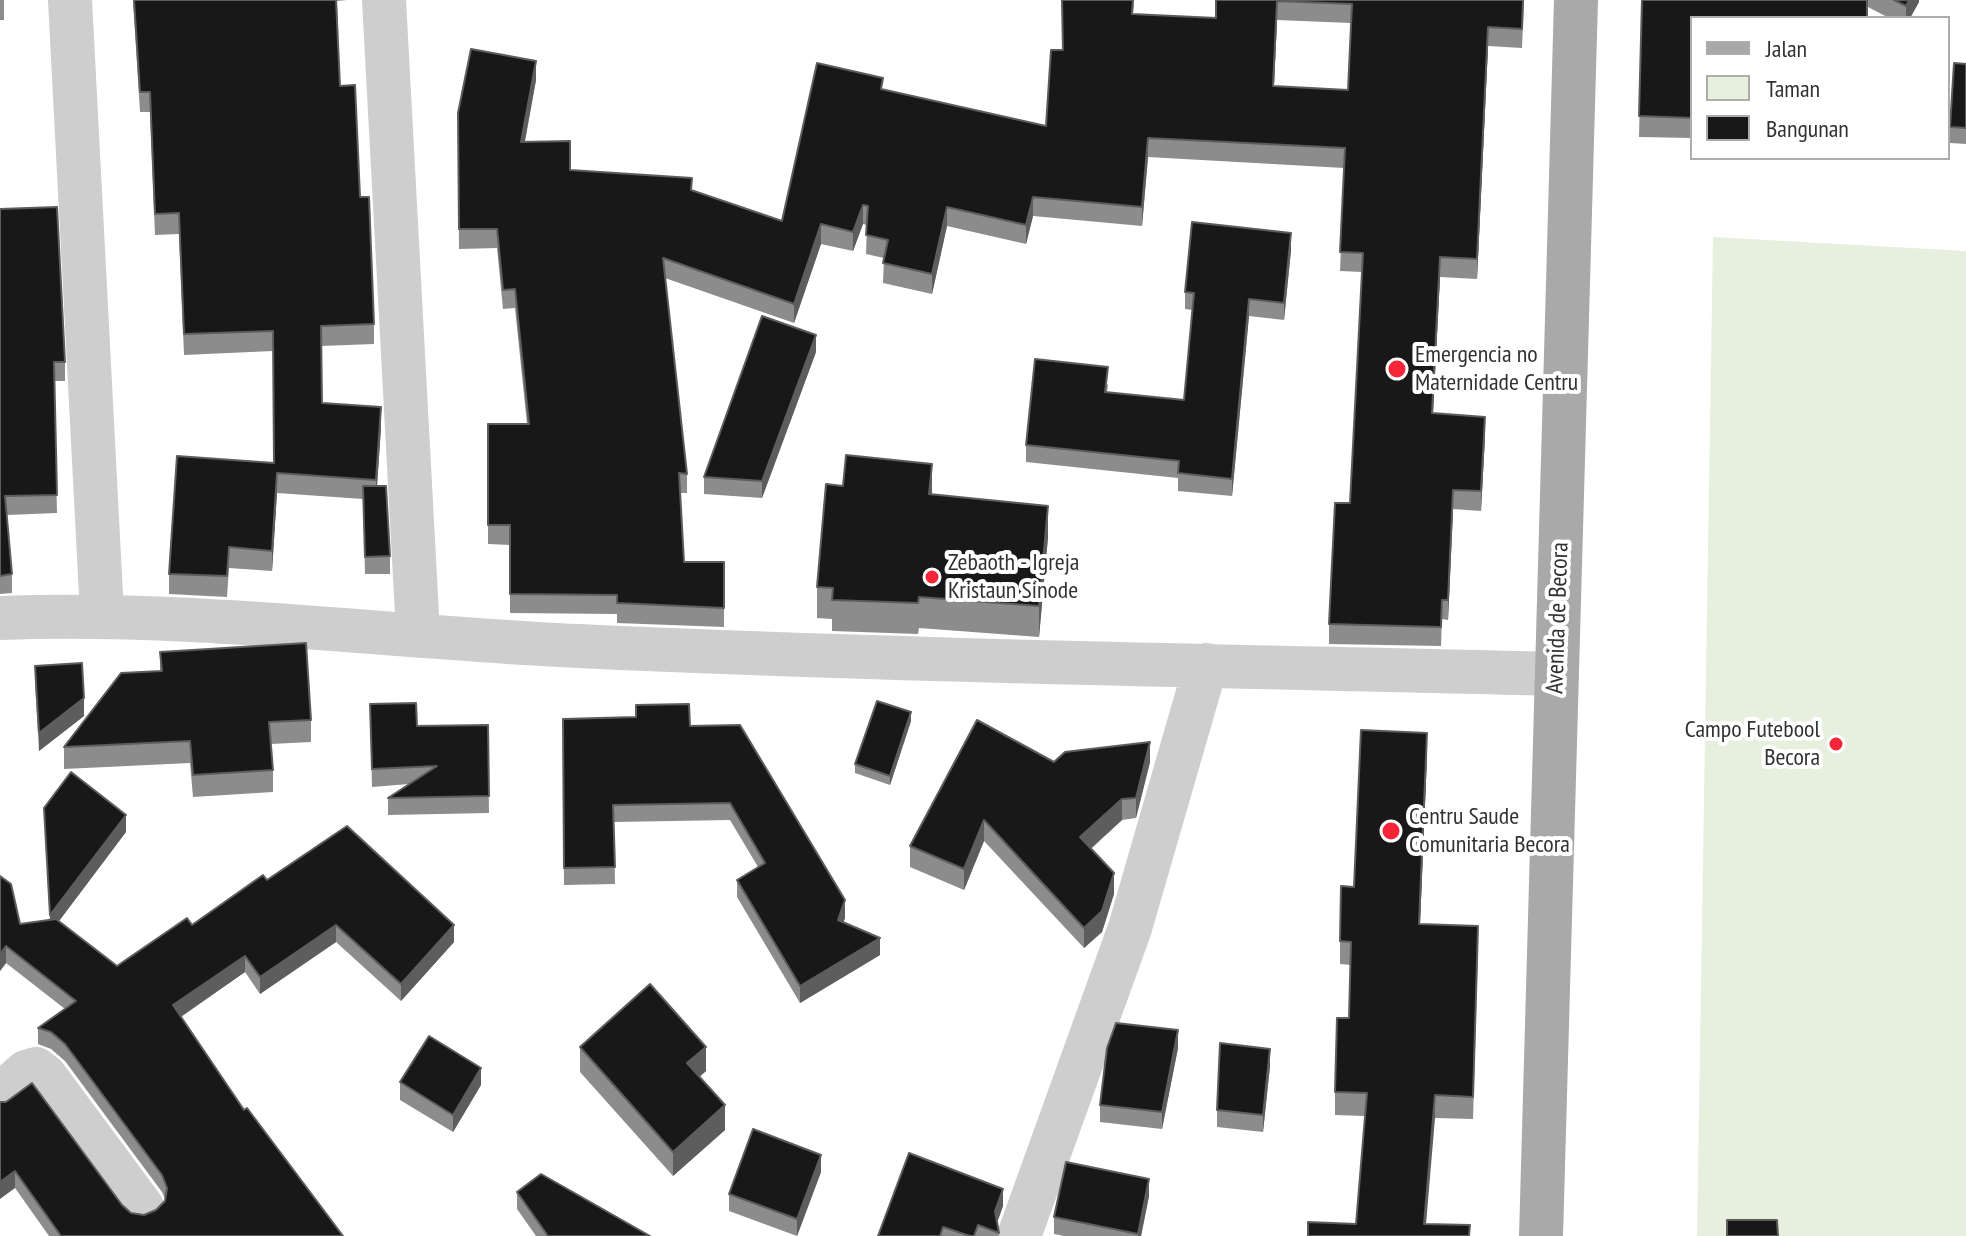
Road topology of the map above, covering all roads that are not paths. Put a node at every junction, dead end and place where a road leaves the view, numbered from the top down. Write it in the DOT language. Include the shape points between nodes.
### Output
graph roads {
  1 [pos="70,0"];
  2 [pos="384,0"];
  3 [pos="1576,0"];
  4 [pos="102,614"];
  5 [pos="0,618"];
  6 [pos="418,633"];
  7 [pos="1206,665"];
  8 [pos="1557,674"];
  9 [pos="0,1095"];
  10 [pos="142,1207"];
  11 [pos="1019,1236"];
  12 [pos="1541,1236"];
  1 -- 4 [label="street"];
  2 -- 6 [label="street"];
  3 -- 8 [label="main road, Avenida de Becora"];
  4 -- 5 [label="street"];
  4 -- 6 [label="street"];
  6 -- 7 [label="street" via="719,652"];
  7 -- 8 [label="street"];
  7 -- 11 [label="street" via="1130,928"];
  8 -- 12 [label="main road, Avenida de Becora"];
  9 -- 10 [label="street" via="26,1072 36,1069 45,1076"];
}
